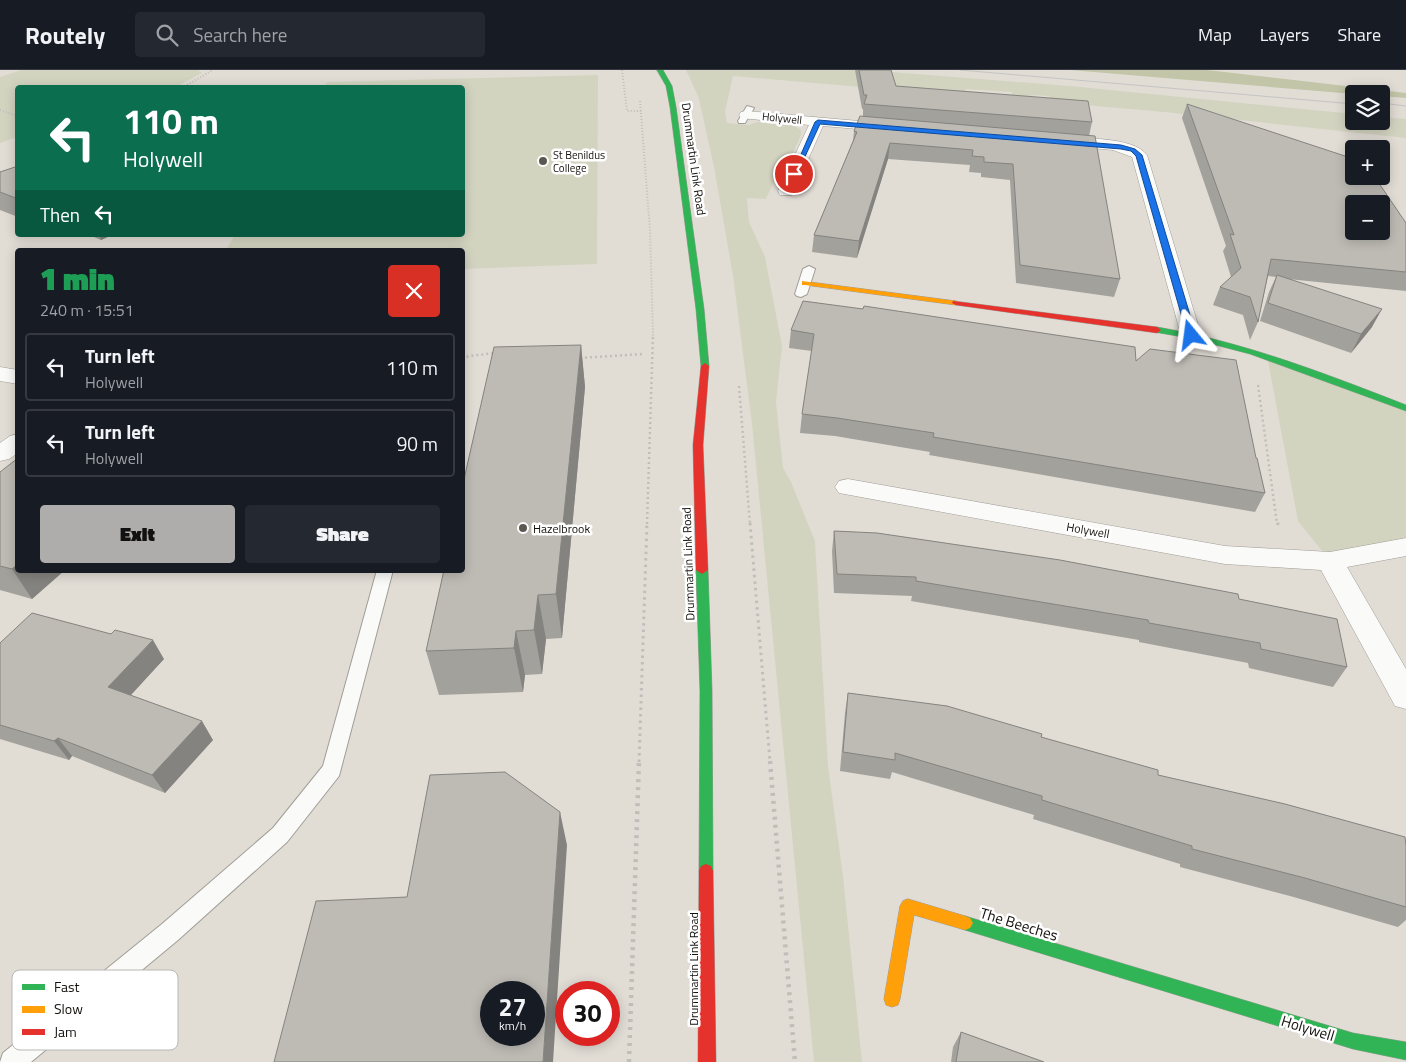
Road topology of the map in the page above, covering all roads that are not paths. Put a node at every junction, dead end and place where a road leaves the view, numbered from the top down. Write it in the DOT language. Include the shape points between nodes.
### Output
graph roads {
  1 [pos="660,70"];
  2 [pos="746,114"];
  3 [pos="818,122"];
  4 [pos="912,130"];
  5 [pos="1042,140"];
  6 [pos="786,191"];
  7 [pos="810,269"];
  8 [pos="803,288"];
  9 [pos="1191,335"];
  10 [pos="0,374"];
  11 [pos="15,376"];
  12 [pos="1406,408"];
  13 [pos="15,442"];
  14 [pos="0,454"];
  15 [pos="848,487"];
  16 [pos="1406,547"];
  17 [pos="1330,561"];
  18 [pos="384,573"];
  19 [pos="1406,697"];
  20 [pos="124,970"];
  21 [pos="892,999"];
  22 [pos="1211,999"];
  23 [pos="27,1050"];
  24 [pos="1406,1051"];
  25 [pos="12,1062"];
  26 [pos="708,1062"];
  1 -- 26 [label="main road, Drummartin Link Road" via="669,86 673,107 705,370 698,445 706,691"];
  2 -- 3 [label="street, Holywell"];
  3 -- 4 [label="street, Holywell"];
  3 -- 6 [label="street, Holywell"];
  5 -- 9 [label="street" via="1121,147 1139,155"];
  7 -- 8 [label="lane"];
  8 -- 9 [label="main road"];
  9 -- 12 [label="main road" via="1266,356"];
  10 -- 11 [label="street"];
  13 -- 14 [label="street"];
  15 -- 17 [label="street, Holywell" via="1225,555"];
  16 -- 17 [label="street, Holywell"];
  17 -- 19 [label="street"];
  18 -- 20 [label="lane" via="332,770 280,835"];
  21 -- 22 [label="main road, The Beeches" via="908,906"];
  22 -- 24 [label="main road, Holywell" via="1353,1041"];
  23 -- 25 [label="lane"];
}
